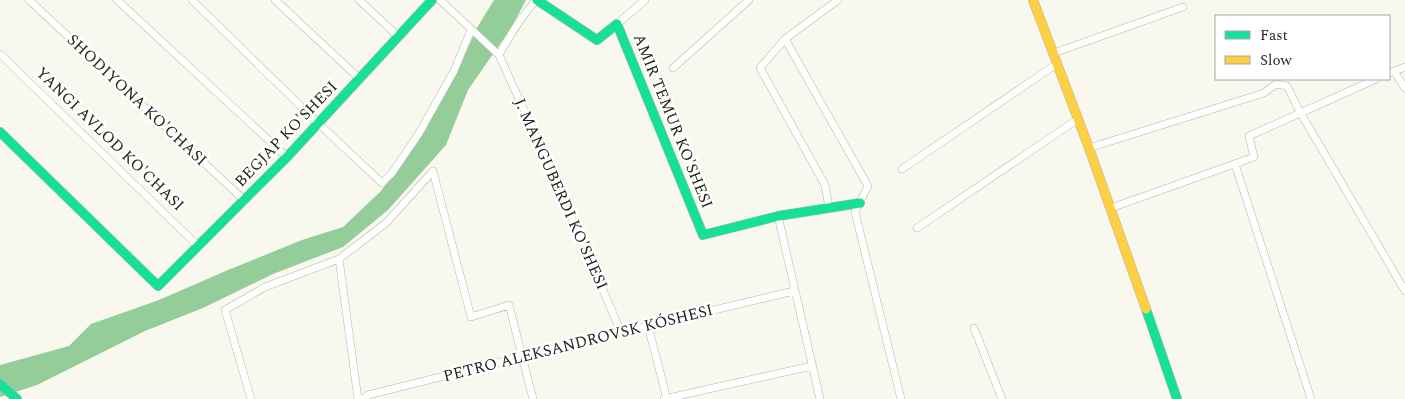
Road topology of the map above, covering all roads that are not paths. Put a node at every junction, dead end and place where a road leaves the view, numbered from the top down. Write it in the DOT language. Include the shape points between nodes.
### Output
graph roads {
  1 [pos="29,0"];
  2 [pos="117,0"];
  3 [pos="192,0"];
  4 [pos="275,0"];
  5 [pos="359,0"];
  6 [pos="432,0"];
  7 [pos="440,0"];
  8 [pos="537,0"];
  9 [pos="645,0"];
  10 [pos="749,0"];
  11 [pos="838,0"];
  12 [pos="1033,0"];
  13 [pos="1183,7"];
  14 [pos="617,24"];
  15 [pos="473,31"];
  16 [pos="399,37"];
  17 [pos="785,39"];
  18 [pos="497,53"];
  19 [pos="1054,53"];
  20 [pos="0,54"];
  21 [pos="1058,63"];
  22 [pos="1405,67"];
  23 [pos="673,68"];
  24 [pos="1392,72"];
  25 [pos="360,79"];
  26 [pos="1374,80"];
  27 [pos="1405,88"];
  28 [pos="1300,112"];
  29 [pos="1078,119"];
  30 [pos="318,123"];
  31 [pos="0,132"];
  32 [pos="1089,148"];
  33 [pos="287,157"];
  34 [pos="1235,164"];
  35 [pos="902,169"];
  36 [pos="244,200"];
  37 [pos="860,203"];
  38 [pos="829,208"];
  39 [pos="1111,208"];
  40 [pos="778,216"];
  41 [pos="917,228"];
  42 [pos="198,246"];
  43 [pos="339,259"];
  44 [pos="794,291"];
  45 [pos="1405,291"];
  46 [pos="648,326"];
  47 [pos="974,328"];
  48 [pos="621,332"];
  49 [pos="523,357"];
  50 [pos="812,366"];
  51 [pos="0,384"];
  52 [pos="17,399"];
  53 [pos="251,399"];
  54 [pos="358,399"];
  55 [pos="364,399"];
  56 [pos="533,399"];
  57 [pos="666,399"];
  58 [pos="820,399"];
  59 [pos="901,399"];
  60 [pos="1002,399"];
  61 [pos="1177,399"];
  62 [pos="1311,399"];
  1 -- 36 [label="street, SHODIYONA KO'CHASI"];
  2 -- 33 [label="street"];
  3 -- 30 [label="street"];
  4 -- 25 [label="street"];
  5 -- 16 [label="street"];
  6 -- 16 [label="main road, BEGJAP KO'SHESI"];
  7 -- 15 [label="street"];
  8 -- 14 [label="main road, AMIR TEMUR KO'SHESI" via="597,40"];
  8 -- 18 [label="street"];
  9 -- 14 [label="street"];
  10 -- 23 [label="street"];
  11 -- 17 [label="street"];
  12 -- 19 [label="main road"];
  13 -- 19 [label="street"];
  14 -- 40 [label="main road, AMIR TEMUR KO'SHESI" via="703,235"];
  15 -- 18 [label="street"];
  15 -- 30 [label="street" via="418,134 382,183"];
  16 -- 25 [label="main road, BEGJAP KO'SHESI"];
  17 -- 37 [label="street" via="868,186"];
  17 -- 38 [label="street" via="760,68 825,185"];
  18 -- 48 [label="street, J. MANGUBERDI KO'SHESI"];
  19 -- 21 [label="main road"];
  20 -- 42 [label="street, YANGI AVLOD KO'CHASI"];
  21 -- 29 [label="main road"];
  21 -- 35 [label="street"];
  22 -- 24 [label="street"];
  24 -- 27 [label="street"];
  25 -- 30 [label="main road, BEGJAP KO'SHESI"];
  26 -- 28 [label="street"];
  28 -- 32 [label="street" via="1287,86 1276,84 1264,92"];
  28 -- 34 [label="street" via="1249,136 1254,157"];
  28 -- 45 [label="street"];
  29 -- 32 [label="main road"];
  29 -- 41 [label="street"];
  30 -- 33 [label="main road, BEGJAP KO'SHESI"];
  31 -- 42 [label="main road, BEGJAP KO'SHESI" via="158,286"];
  32 -- 39 [label="main road"];
  33 -- 36 [label="main road, BEGJAP KO'SHESI"];
  34 -- 39 [label="street"];
  34 -- 62 [label="street"];
  36 -- 42 [label="main road, BEGJAP KO'SHESI"];
  37 -- 38 [label="main road"];
  37 -- 59 [label="street" via="856,212"];
  38 -- 40 [label="main road"];
  39 -- 61 [label="main road"];
  40 -- 44 [label="street"];
  43 -- 49 [label="street" via="386,223 433,171 471,317 509,305"];
  43 -- 53 [label="street" via="265,287 224,310"];
  43 -- 54 [label="street"];
  44 -- 46 [label="street, PETRO ALEKSANDROVSK KÓSHESI"];
  44 -- 50 [label="street"];
  46 -- 48 [label="street, PETRO ALEKSANDROVSK KÓSHESI"];
  46 -- 57 [label="street"];
  47 -- 60 [label="street"];
  48 -- 49 [label="street, PETRO ALEKSANDROVSK KÓSHESI"];
  49 -- 55 [label="street, PETRO ALEKSANDROVSK KÓSHESI" via="368,395"];
  49 -- 56 [label="street"];
  50 -- 57 [label="street"];
  50 -- 58 [label="street"];
  51 -- 52 [label="main road"];
}
